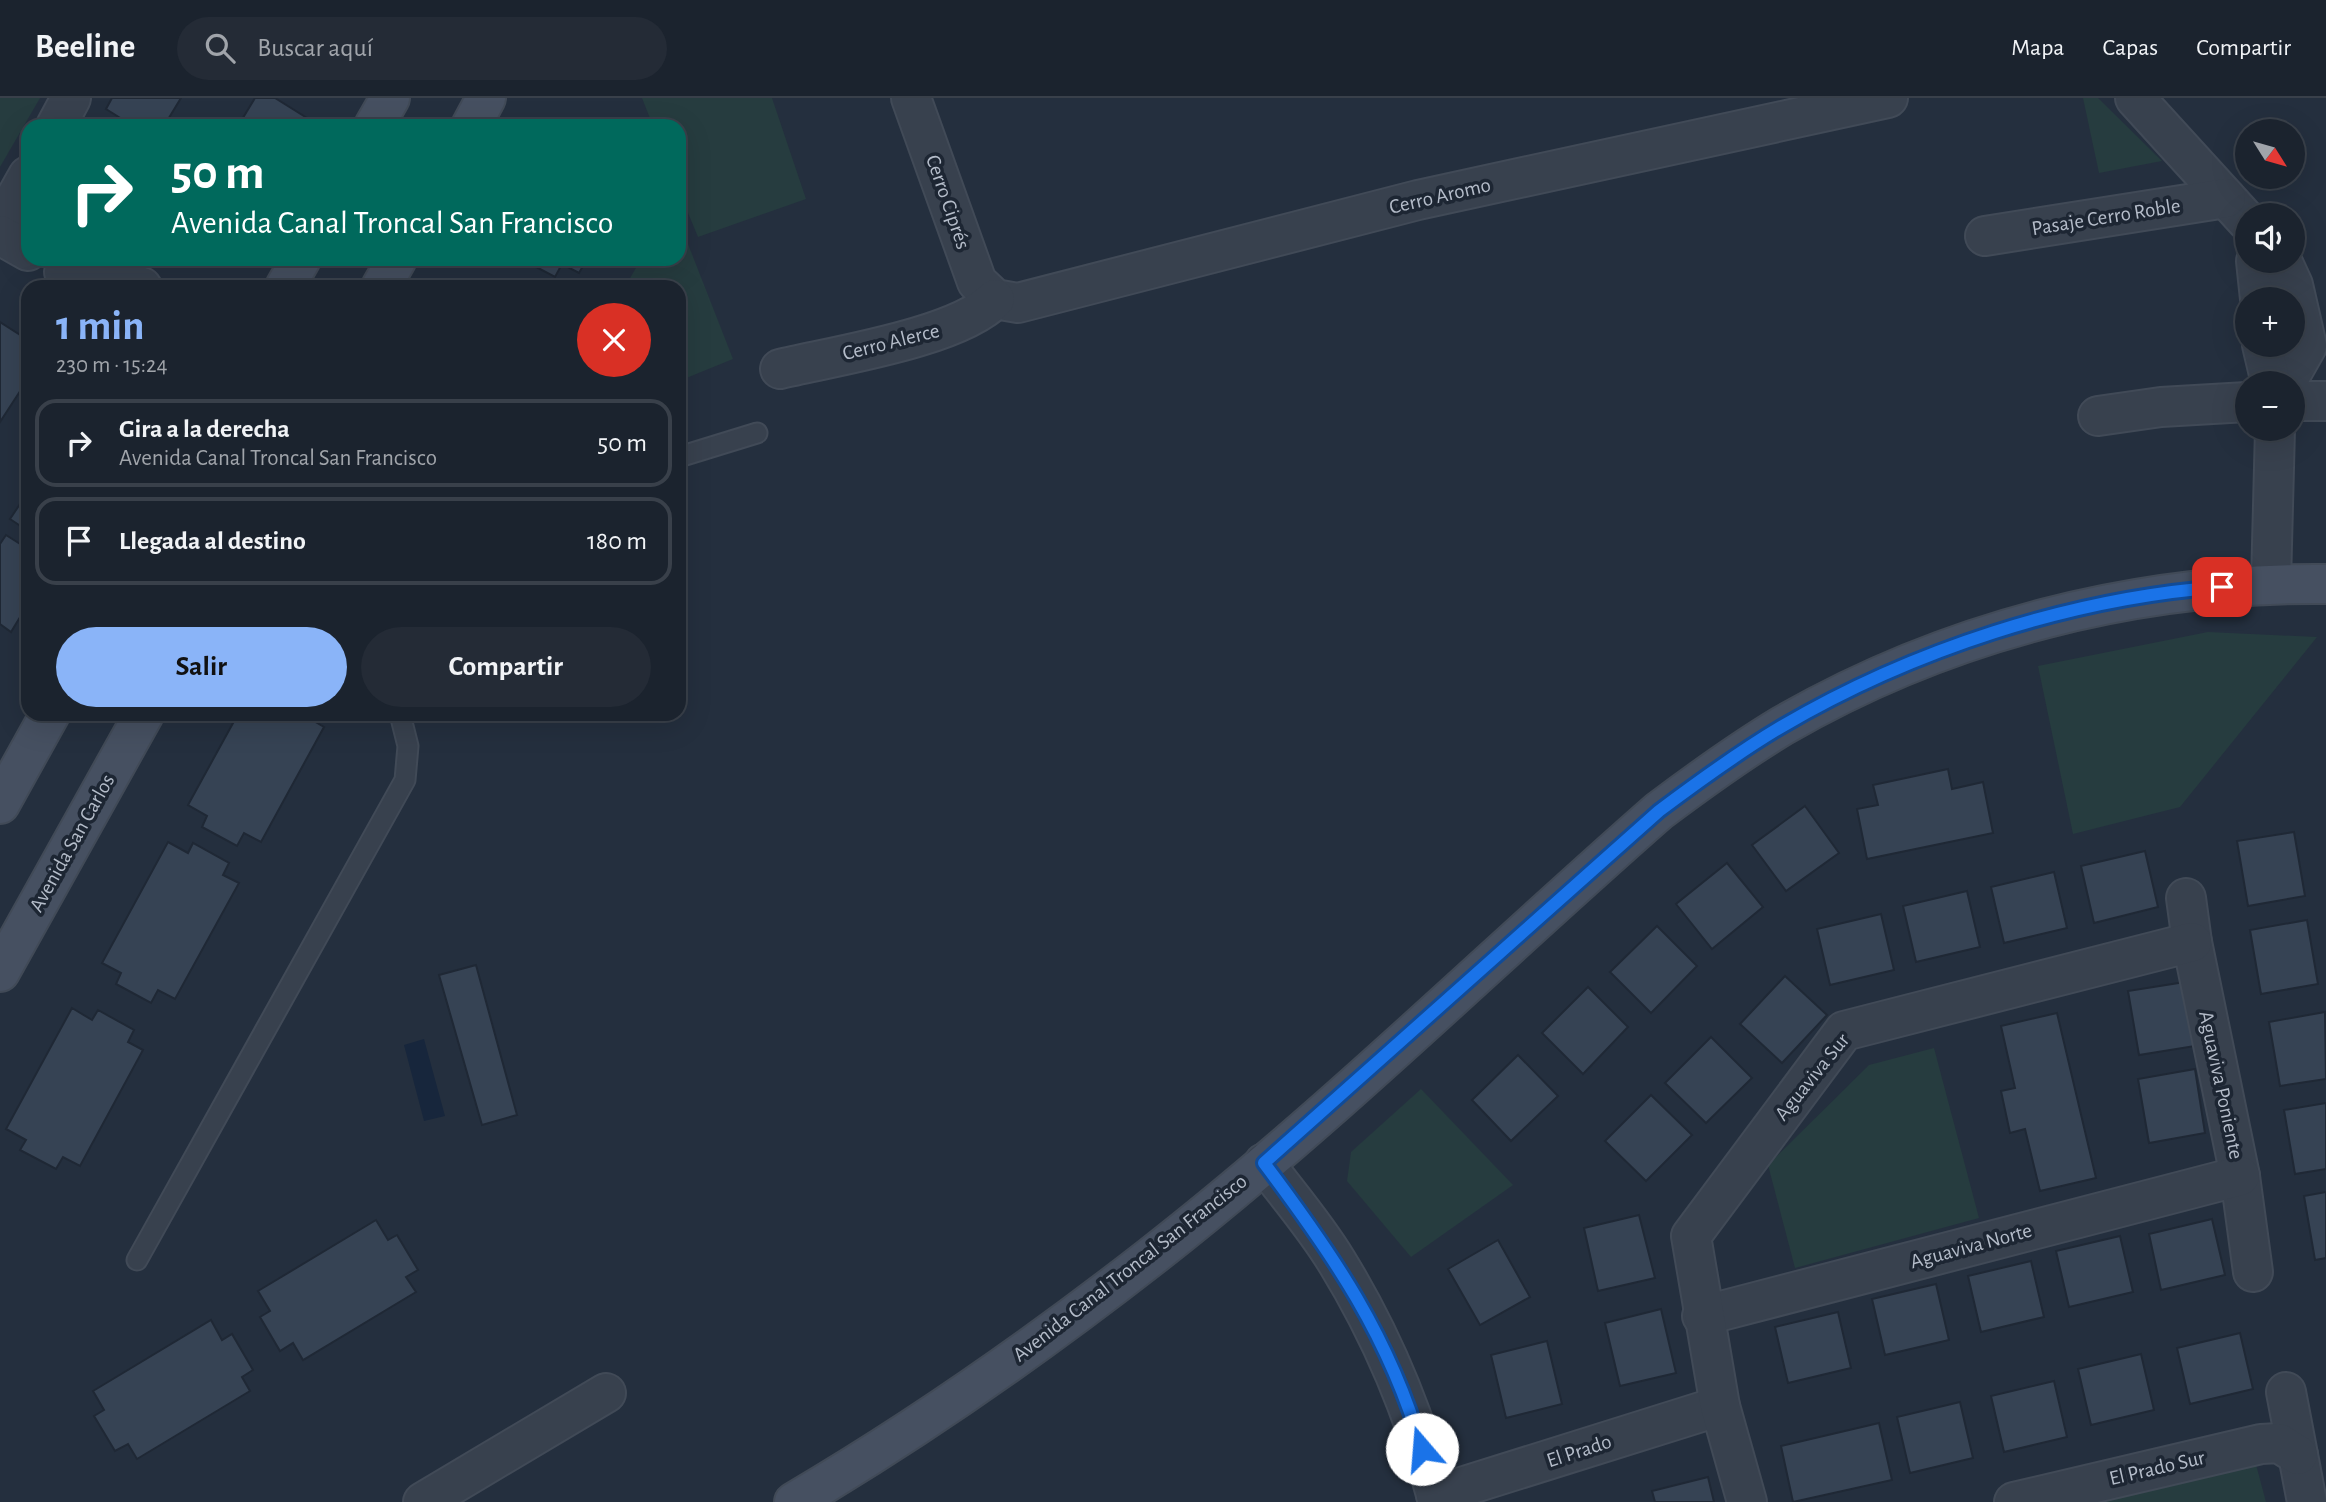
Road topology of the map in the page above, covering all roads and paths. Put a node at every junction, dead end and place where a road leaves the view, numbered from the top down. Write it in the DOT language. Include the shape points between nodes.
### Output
graph roads {
  1 [pos="71,98"];
  2 [pos="390,98"];
  3 [pos="486,98"];
  4 [pos="911,98"];
  5 [pos="1888,98"];
  6 [pos="2135,98"];
  7 [pos="60,119"];
  8 [pos="378,119"];
  9 [pos="475,119"];
  10 [pos="21,188"];
  11 [pos="2235,209"];
  12 [pos="2235,216"];
  13 [pos="0,226"];
  14 [pos="0,235"];
  15 [pos="1985,236"];
  16 [pos="21,247"];
  17 [pos="60,273"];
  18 [pos="2288,273"];
  19 [pos="121,280"];
  20 [pos="995,299"];
  21 [pos="780,369"];
  22 [pos="2293,371"];
  23 [pos="2305,401"];
  24 [pos="2326,401"];
  25 [pos="2235,403"];
  26 [pos="2098,416"];
  27 [pos="757,433"];
  28 [pos="2275,441"];
  29 [pos="686,455"];
  30 [pos="2271,583"];
  31 [pos="2326,584"];
  32 [pos="46,721"];
  33 [pos="140,721"];
  34 [pos="401,721"];
  35 [pos="0,804"];
  36 [pos="2186,898"];
  37 [pos="2192,942"];
  38 [pos="0,972"];
  39 [pos="1264,1163"];
  40 [pos="2240,1176"];
  41 [pos="137,1260"];
  42 [pos="2253,1272"];
  43 [pos="1702,1316"];
  44 [pos="2286,1392"];
  45 [pos="606,1393"];
  46 [pos="1720,1406"];
  47 [pos="2298,1455"];
  48 [pos="1437,1498"];
  49 [pos="423,1502"];
  50 [pos="794,1502"];
  51 [pos="1747,1502"];
  52 [pos="2014,1502"];
  53 [pos="2307,1502"];
  1 -- 7 [label="street"];
  2 -- 8 [label="street"];
  3 -- 9 [label="street"];
  4 -- 20 [label="street, Cerro Ciprés" via="976,282"];
  5 -- 20 [label="street, Cerro Aromo" via="1418,200 1030,301"];
  6 -- 11 [label="street"];
  10 -- 13 [label="street"];
  12 -- 15 [label="street, Pasaje Cerro Roble"];
  14 -- 16 [label="street"];
  17 -- 19 [label="street"];
  18 -- 22 [label="street" via="2307,346"];
  20 -- 21 [label="street, Cerro Alerce" via="977,316 948,328"];
  23 -- 24 [label="street"];
  25 -- 26 [label="street"];
  27 -- 29 [label="lane"];
  28 -- 30 [label="street"];
  30 -- 31 [label="street, Avenida Canal Troncal San Francisco"];
  30 -- 39 [label="street, Avenida Canal Troncal San Francisco" via="2124,600 2023,625 1882,677 1782,726 1659,811"];
  32 -- 35 [label="street"];
  33 -- 38 [label="street, Avenida San Carlos"];
  34 -- 41 [label="lane" via="408,761 401,788"];
  36 -- 37 [label="street, Aguaviva Poniente"];
  37 -- 40 [label="street, Aguaviva Poniente"];
  37 -- 43 [label="street, Aguaviva Sur" via="1844,1031 1691,1236"];
  39 -- 48 [label="street" via="1336,1259 1364,1309 1416,1426"];
  39 -- 50 [label="street, Avenida Canal Troncal San Francisco" via="1038,1342"];
  40 -- 42 [label="street, Aguaviva Poniente"];
  40 -- 43 [label="street, Aguaviva Norte"];
  43 -- 46 [label="street, Aguaviva Sur"];
  44 -- 47 [label="street"];
  45 -- 49 [label="street"];
  46 -- 48 [label="street, El Prado"];
  46 -- 51 [label="street, Aguaviva Sur"];
  47 -- 52 [label="street, El Prado Sur" via="2279,1443 2261,1444"];
  47 -- 53 [label="street"];
}
